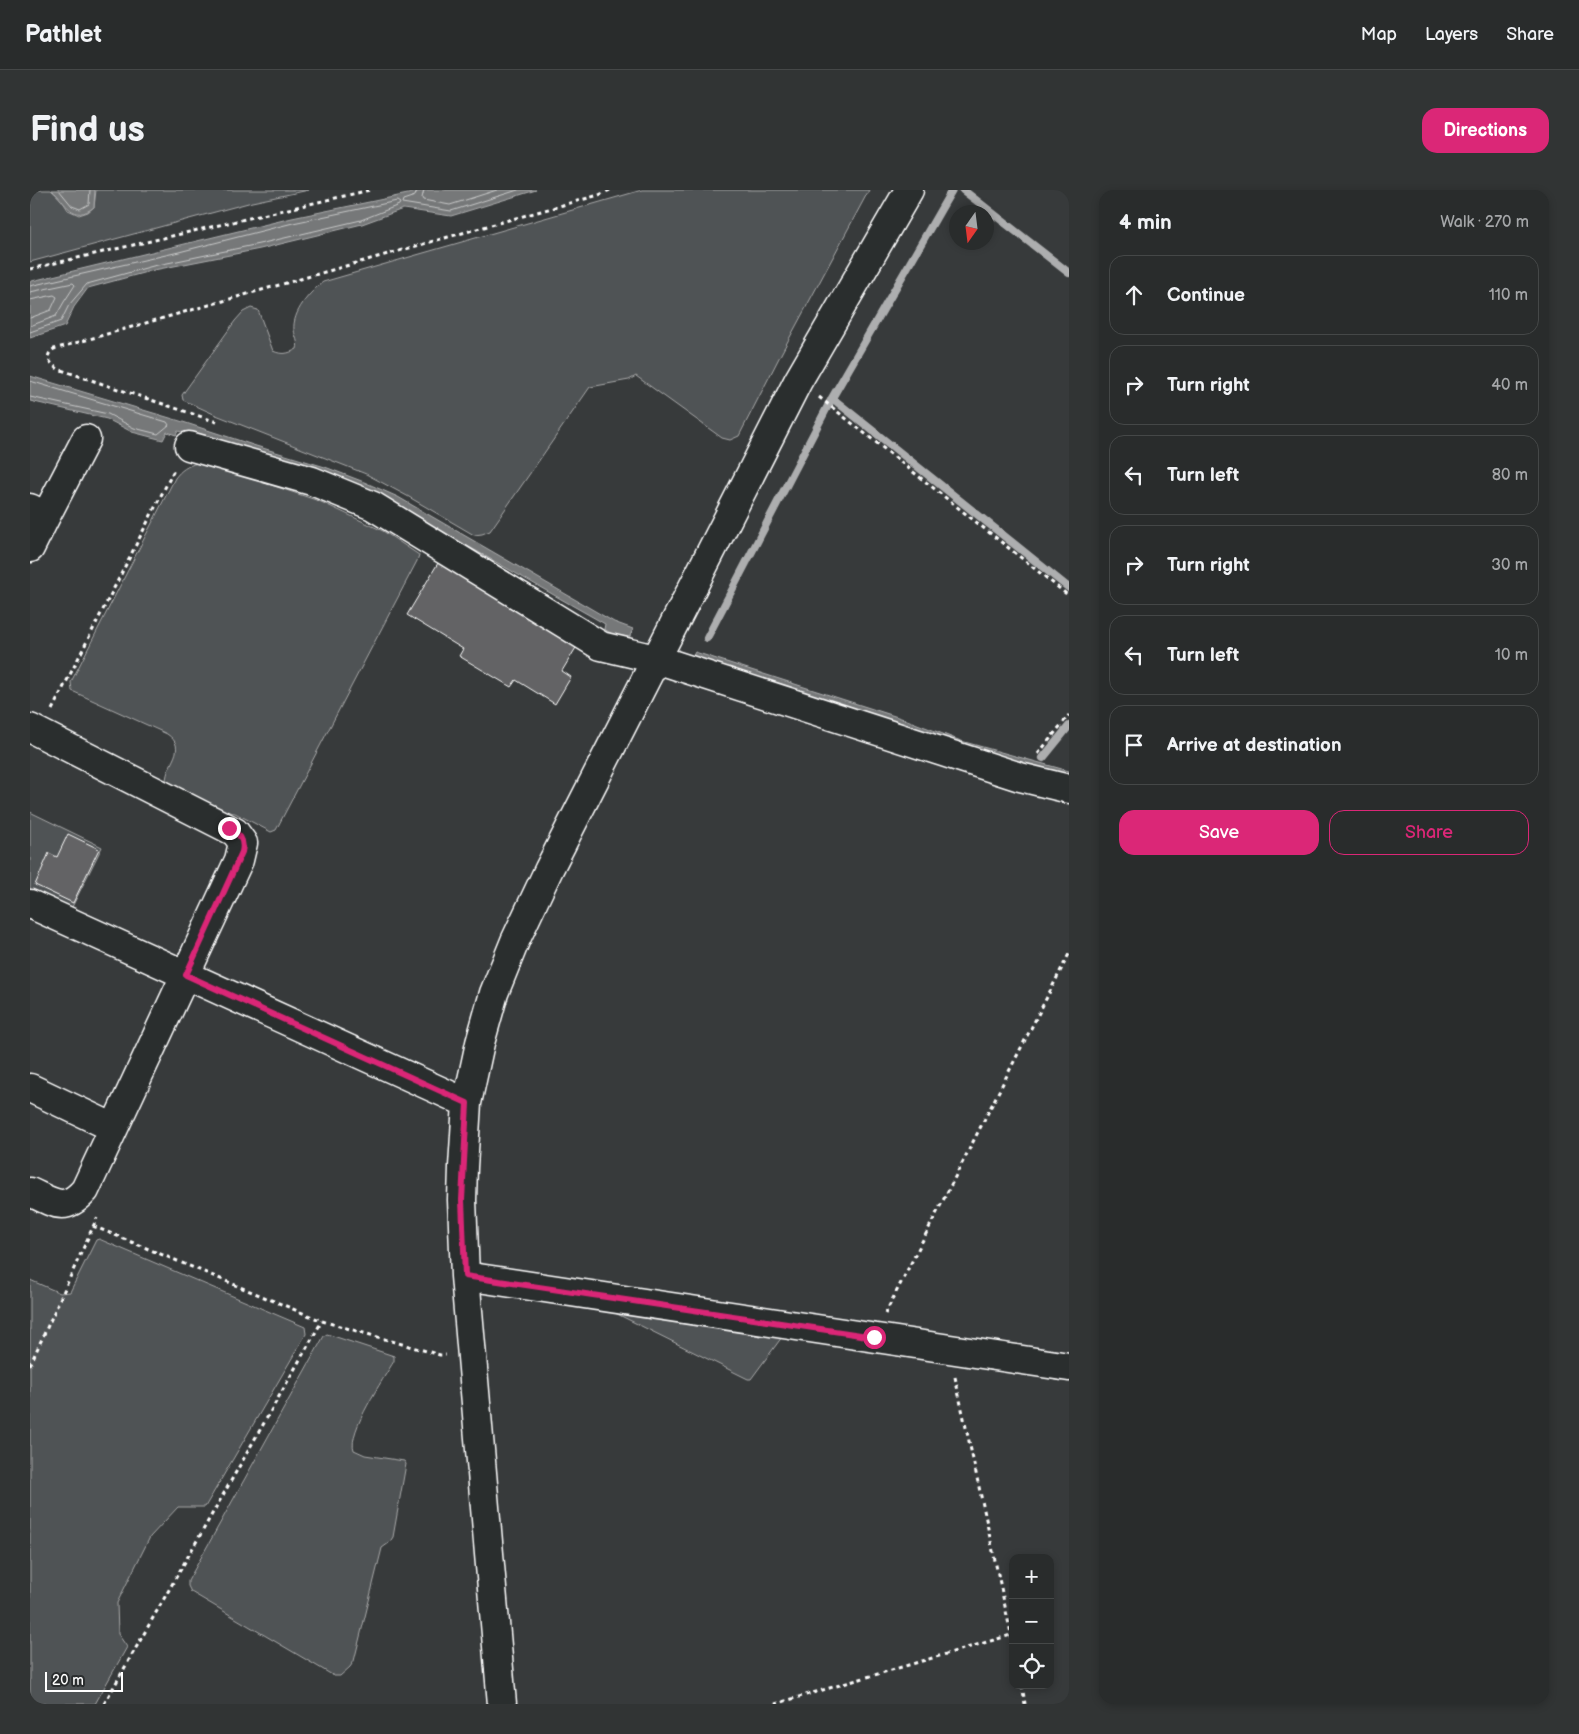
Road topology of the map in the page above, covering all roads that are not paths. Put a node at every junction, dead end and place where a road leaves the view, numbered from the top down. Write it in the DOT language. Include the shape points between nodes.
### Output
graph roads {
  1 [pos="909,190"];
  2 [pos="86,439"];
  3 [pos="189,446"];
  4 [pos="38,512"];
  5 [pos="30,548"];
  6 [pos="656,659"];
  7 [pos="35,730"];
  8 [pos="1069,788"];
  9 [pos="30,904"];
  10 [pos="186,975"];
  11 [pos="30,1088"];
  12 [pos="467,1103"];
  13 [pos="114,1128"];
  14 [pos="30,1192"];
  15 [pos="465,1276"];
  16 [pos="1069,1367"];
  17 [pos="502,1704"];
  1 -- 6 [label="street" via="798,381"];
  2 -- 4 [label="street"];
  3 -- 6 [label="street" via="312,481 373,506 601,646"];
  4 -- 5 [label="street"];
  6 -- 8 [label="street" via="1020,777"];
  6 -- 12 [label="street" via="515,941 494,994"];
  7 -- 10 [label="street" via="229,828 242,839 239,860"];
  9 -- 10 [label="street"];
  10 -- 12 [label="street"];
  10 -- 13 [label="street"];
  11 -- 13 [label="street"];
  12 -- 15 [label="street" via="462,1200"];
  13 -- 14 [label="street" via="85,1190 78,1198 69,1204 58,1204"];
  15 -- 16 [label="street"];
  15 -- 17 [label="street"];
}
